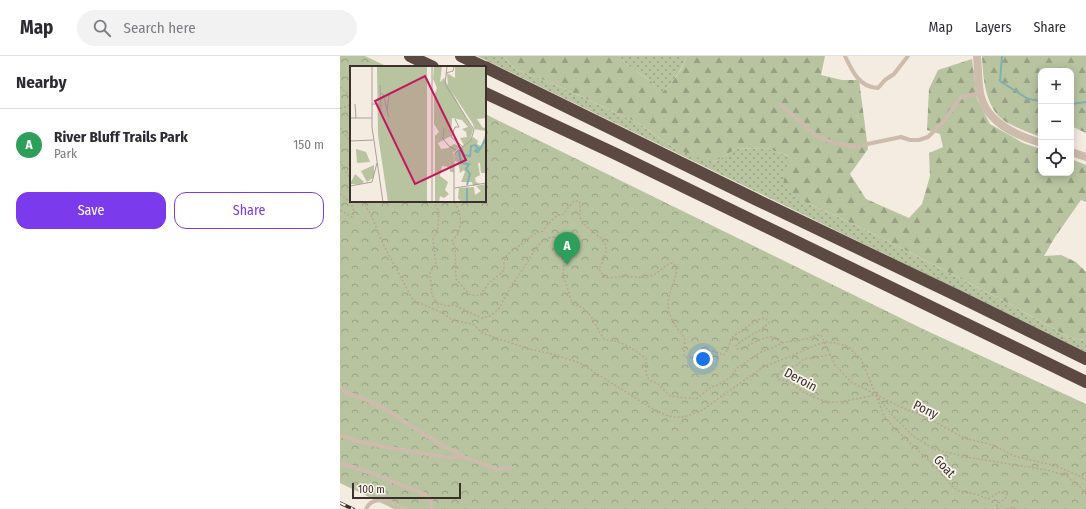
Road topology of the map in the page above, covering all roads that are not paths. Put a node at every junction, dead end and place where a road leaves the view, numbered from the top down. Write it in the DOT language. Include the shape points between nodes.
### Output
graph roads {
  1 [pos="410,56"];
  2 [pos="461,56"];
  3 [pos="845,56"];
  4 [pos="908,56"];
  5 [pos="977,56"];
  6 [pos="431,66"];
  7 [pos="483,66"];
  8 [pos="486,67"];
  9 [pos="486,93"];
  10 [pos="980,93"];
  11 [pos="781,105"];
  12 [pos="1038,142"];
  13 [pos="1074,153"];
  14 [pos="1086,157"];
  15 [pos="1086,359"];
  16 [pos="1086,382"];
  17 [pos="340,387"];
  18 [pos="340,435"];
  19 [pos="462,456"];
  20 [pos="340,463"];
  21 [pos="511,468"];
  22 [pos="366,509"];
  23 [pos="406,509"];
  24 [pos="430,509"];
  1 -- 6 [label="highway"];
  2 -- 7 [label="highway"];
  3 -- 4 [label="lane" via="853,73 870,88 878,88 894,74"];
  5 -- 10 [label="street"];
  8 -- 15 [label="highway"];
  9 -- 16 [label="highway"];
  10 -- 11 [label="lane" via="961,97 943,122 928,137 910,140 901,137 853,147 817,136"];
  10 -- 12 [label="street" via="992,117 999,124"];
  13 -- 14 [label="street"];
  17 -- 19 [label="lane" via="346,393 364,398 385,409"];
  18 -- 19 [label="lane" via="396,449 451,458"];
  19 -- 21 [label="lane" via="496,469"];
  20 -- 24 [label="lane" via="422,493 430,498"];
  22 -- 23 [label="lane" via="376,501 385,500"];
}
